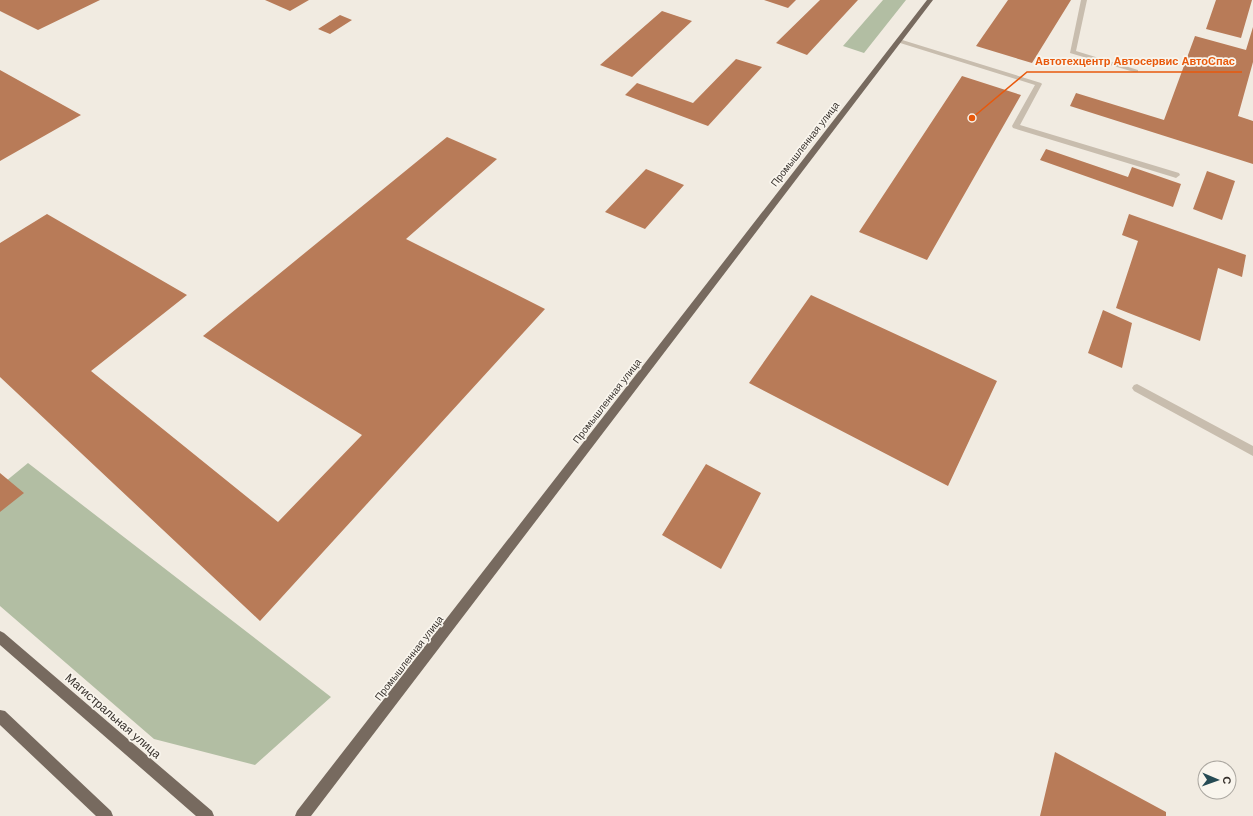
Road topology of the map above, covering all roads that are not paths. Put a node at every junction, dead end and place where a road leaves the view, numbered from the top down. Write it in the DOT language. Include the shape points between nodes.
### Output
graph roads {
  1 [pos="930,0"];
  2 [pos="1084,0"];
  3 [pos="900,41"];
  4 [pos="1136,71"];
  5 [pos="1176,175"];
  6 [pos="1137,388"];
  7 [pos="1253,451"];
  8 [pos="0,636"];
  9 [pos="0,716"];
  10 [pos="106,816"];
  11 [pos="207,816"];
  12 [pos="302,816"];
  1 -- 3 [label="main road, Промышленная улица"];
  2 -- 4 [label="lane" via="1072,52"];
  3 -- 5 [label="lane" via="1039,84 1016,126"];
  3 -- 12 [label="main road, Промышленная улица"];
  6 -- 7 [label="lane"];
  8 -- 11 [label="main road, Магистральная улица"];
  9 -- 10 [label="main road"];
}
